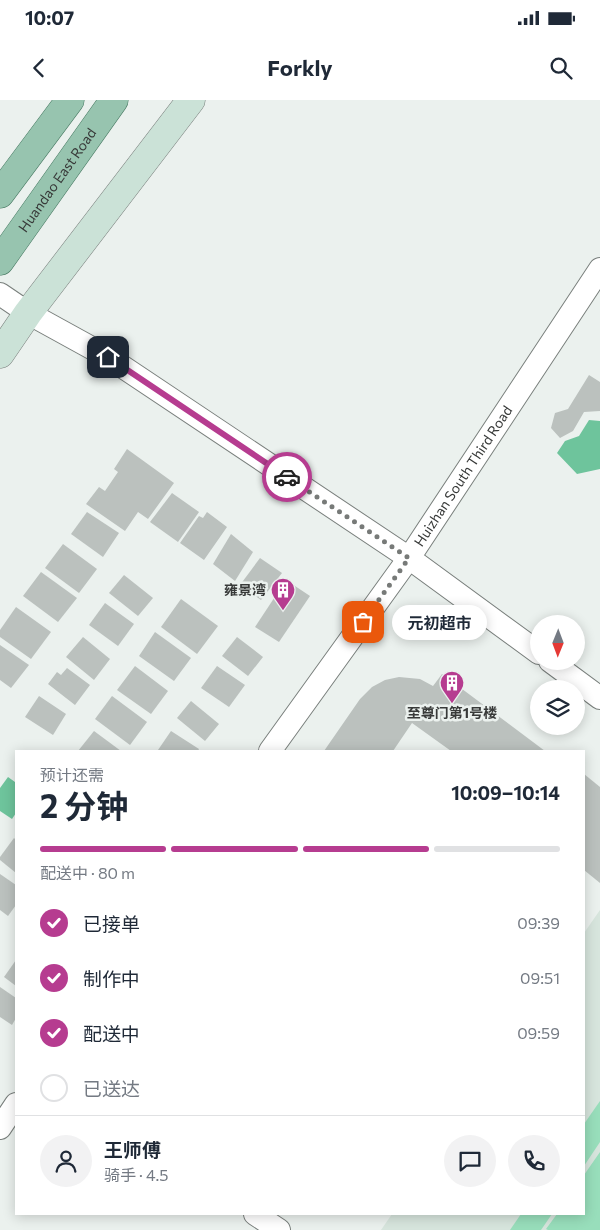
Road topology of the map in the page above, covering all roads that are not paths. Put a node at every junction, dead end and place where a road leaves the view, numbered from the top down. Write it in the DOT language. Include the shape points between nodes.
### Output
graph roads {
  1 [pos="70,100"];
  2 [pos="114,100"];
  3 [pos="190,100"];
  4 [pos="0,194"];
  5 [pos="0,261"];
  6 [pos="600,270"];
  7 [pos="0,294"];
  8 [pos="28,313"];
  9 [pos="0,354"];
  10 [pos="409,558"];
  11 [pos="530,646"];
  12 [pos="562,670"];
  13 [pos="600,698"];
  14 [pos="271,750"];
  15 [pos="15,1106"];
  16 [pos="0,1128"];
  17 [pos="256,1215"];
  18 [pos="279,1230"];
  1 -- 4 [label="main road"];
  2 -- 5 [label="main road, Huandao East Road"];
  3 -- 8 [label="street"];
  6 -- 10 [label="street, Huizhan South Third Road"];
  7 -- 8 [label="street"];
  8 -- 9 [label="street"];
  8 -- 10 [label="street" via="108,357"];
  10 -- 11 [label="street"];
  10 -- 14 [label="street, Huizhan South Third Road"];
  12 -- 13 [label="street"];
  15 -- 16 [label="street"];
  17 -- 18 [label="street"];
}
